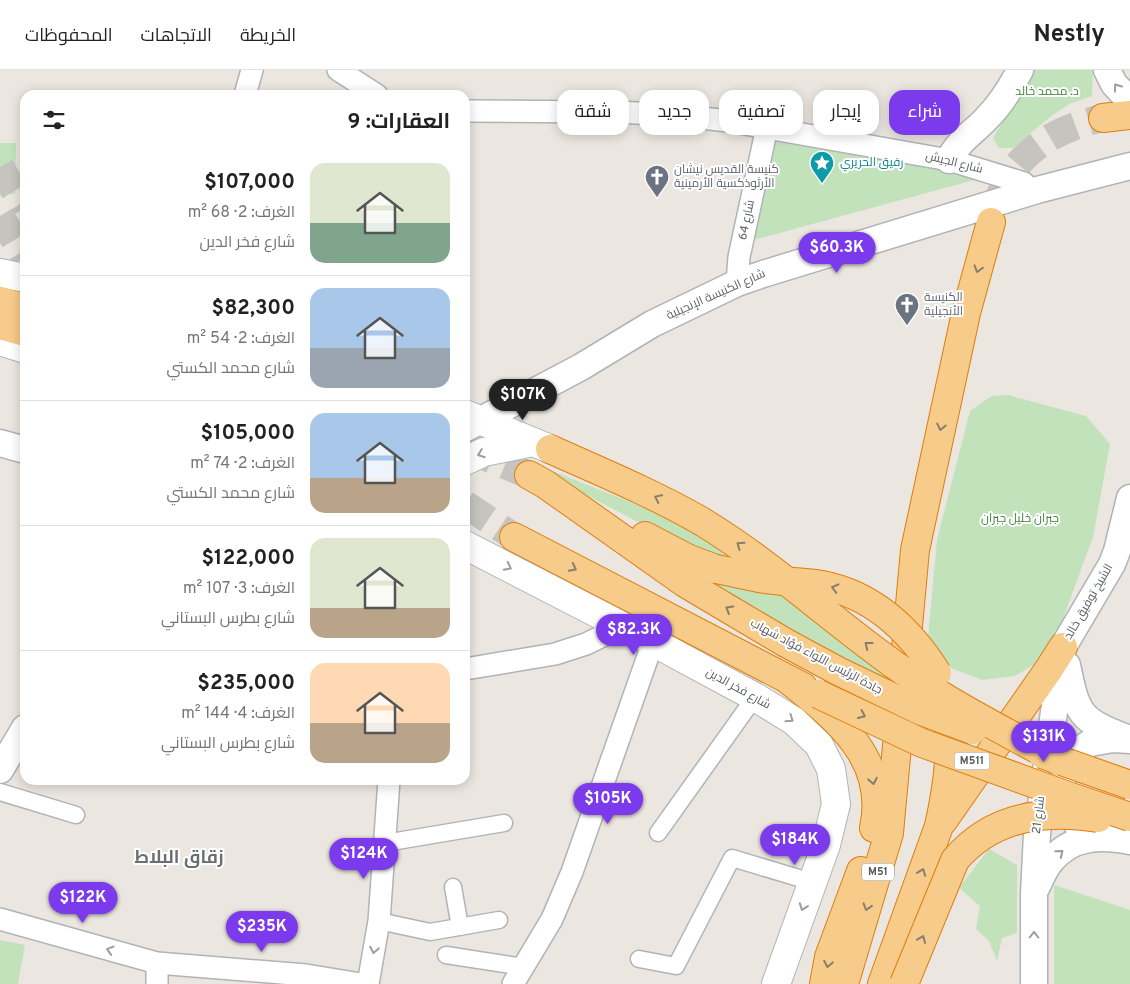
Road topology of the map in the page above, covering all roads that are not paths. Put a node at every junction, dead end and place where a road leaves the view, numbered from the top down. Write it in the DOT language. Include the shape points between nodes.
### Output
graph roads {
  1 [pos="252,70"];
  2 [pos="338,70"];
  3 [pos="1020,70"];
  4 [pos="1107,70"];
  5 [pos="247,90"];
  6 [pos="369,90"];
  7 [pos="1130,101"];
  8 [pos="470,111"];
  9 [pos="1130,115"];
  10 [pos="1103,118"];
  11 [pos="719,121"];
  12 [pos="803,134"];
  13 [pos="765,135"];
  14 [pos="1130,153"];
  15 [pos="949,160"];
  16 [pos="1130,166"];
  17 [pos="1026,188"];
  18 [pos="991,222"];
  19 [pos="0,273"];
  20 [pos="737,276"];
  21 [pos="20,277"];
  22 [pos="0,301"];
  23 [pos="20,307"];
  24 [pos="0,325"];
  25 [pos="20,331"];
  26 [pos="0,341"];
  27 [pos="20,347"];
  28 [pos="470,420"];
  29 [pos="0,443"];
  30 [pos="542,446"];
  31 [pos="20,449"];
  32 [pos="470,459"];
  33 [pos="1130,498"];
  34 [pos="1126,532"];
  35 [pos="514,537"];
  36 [pos="470,548"];
  37 [pos="623,626"];
  38 [pos="653,642"];
  39 [pos="1063,647"];
  40 [pos="470,669"];
  41 [pos="787,679"];
  42 [pos="755,697"];
  43 [pos="20,736"];
  44 [pos="1130,740"];
  45 [pos="1059,760"];
  46 [pos="0,770"];
  47 [pos="389,785"];
  48 [pos="1130,785"];
  49 [pos="0,792"];
  50 [pos="76,815"];
  51 [pos="1130,817"];
  52 [pos="504,823"];
  53 [pos="1130,824"];
  54 [pos="939,826"];
  55 [pos="658,833"];
  56 [pos="1094,838"];
  57 [pos="1130,841"];
  58 [pos="385,843"];
  59 [pos="812,882"];
  60 [pos="453,887"];
  61 [pos="1034,894"];
  62 [pos="0,919"];
  63 [pos="499,920"];
  64 [pos="379,921"];
  65 [pos="460,928"];
  66 [pos="446,955"];
  67 [pos="639,959"];
  68 [pos="157,974"];
  69 [pos="519,976"];
  70 [pos="361,984"];
  71 [pos="368,984"];
  72 [pos="776,984"];
  73 [pos="824,984"];
  74 [pos="844,984"];
  75 [pos="882,984"];
  76 [pos="904,984"];
  77 [pos="1034,984"];
  1 -- 5 [label="street"];
  2 -- 6 [label="street"];
  3 -- 15 [label="street" via="998,106 957,147"];
  7 -- 4 [label="street, one-way" via="1114,84"];
  8 -- 11 [label="street, شارع الجيش" via="578,111 676,115"];
  9 -- 10 [label="highway"];
  12 -- 15 [label="street, شارع الجيش"];
  13 -- 20 [label="street, شارع 64"];
  14 -- 17 [label="street, شارع الكنيسة الإنجيلية"];
  15 -- 17 [label="street, شارع الجيش"];
  16 -- 17 [label="street, شارع الكنيسة الإنجيلية"];
  17 -- 20 [label="street, شارع الكنيسة الإنجيلية" via="763,274"];
  18 -- 74 [label="highway, M51, one-way" via="964,322 915,550 889,833"];
  19 -- 21 [label="main road"];
  20 -- 28 [label="street, شارع الكنيسة الإنجيلية" via="581,367"];
  22 -- 23 [label="highway"];
  24 -- 25 [label="highway"];
  26 -- 27 [label="main road"];
  28 -- 30 [label="main road"];
  29 -- 31 [label="street"];
  30 -- 32 [label="main road, one-way" via="484,452"];
  45 -- 30 [label="highway, one-way, bridge" via="935,692 877,652 759,559 701,521 628,483"];
  33 -- 34 [label="street, الشيخ توفيق خالد"];
  34 -- 39 [label="street, الشيخ توفيق خالد" via="1108,571"];
  35 -- 41 [label="highway, M511, one-way"];
  36 -- 37 [label="main road, شارع فخر الدين, one-way"];
  37 -- 38 [label="main road, شارع فخر الدين"];
  37 -- 40 [label="street" via="586,644 555,654"];
  38 -- 42 [label="main road, شارع فخر الدين"];
  38 -- 69 [label="street" via="572,872 552,919"];
  39 -- 44 [label="street" via="1072,690 1082,714 1096,726"];
  39 -- 54 [label="highway"];
  39 -- 61 [label="street, شارع 21" via="1036,834"];
  41 -- 51 [label="highway, M511, one-way, bridge" via="922,743"];
  41 -- 73 [label="highway, one-way" via="825,709 852,738 866,758 876,800 870,843 829,957"];
  42 -- 55 [label="street"];
  42 -- 59 [label="main road, شارع فخر الدين, one-way" via="794,721 819,745 831,769 836,804"];
  43 -- 46 [label="street"];
  44 -- 56 [label="street" via="1090,743 1078,751 1064,768 1061,786 1065,801 1076,823"];
  45 -- 48 [label="highway, جادة الرئيس اللواء فؤاد شهاب / M511, bridge"];
  45 -- 54 [label="highway, جادة الرئيس اللواء فؤاد شهاب / M511, bridge" via="919,710 838,671 685,582 537,480 667,548 716,569 765,579 822,585 854,594 885,612 901,626 937,672 950,724 944,804"];
  47 -- 58 [label="street"];
  49 -- 50 [label="street"];
  52 -- 58 [label="street"];
  76 -- 53 [label="highway, one-way, bridge" via="955,860 978,838 1014,820 1042,814 1088,816"];
  75 -- 54 [label="highway, one-way"];
  56 -- 57 [label="street"];
  61 -- 56 [label="street, one-way" via="1047,867 1059,853 1079,841"];
  58 -- 64 [label="street"];
  59 -- 67 [label="street" via="732,858 676,966"];
  59 -- 72 [label="main road, شارع فخر الدين, one-way"];
  60 -- 65 [label="street"];
  77 -- 61 [label="street, شارع 21, one-way"];
  68 -- 62 [label="street, one-way"];
  63 -- 65 [label="street"];
  64 -- 65 [label="street" via="430,932"];
  64 -- 71 [label="street, one-way"];
  66 -- 69 [label="street"];
  68 -- 70 [label="street" via="306,974"];
}
